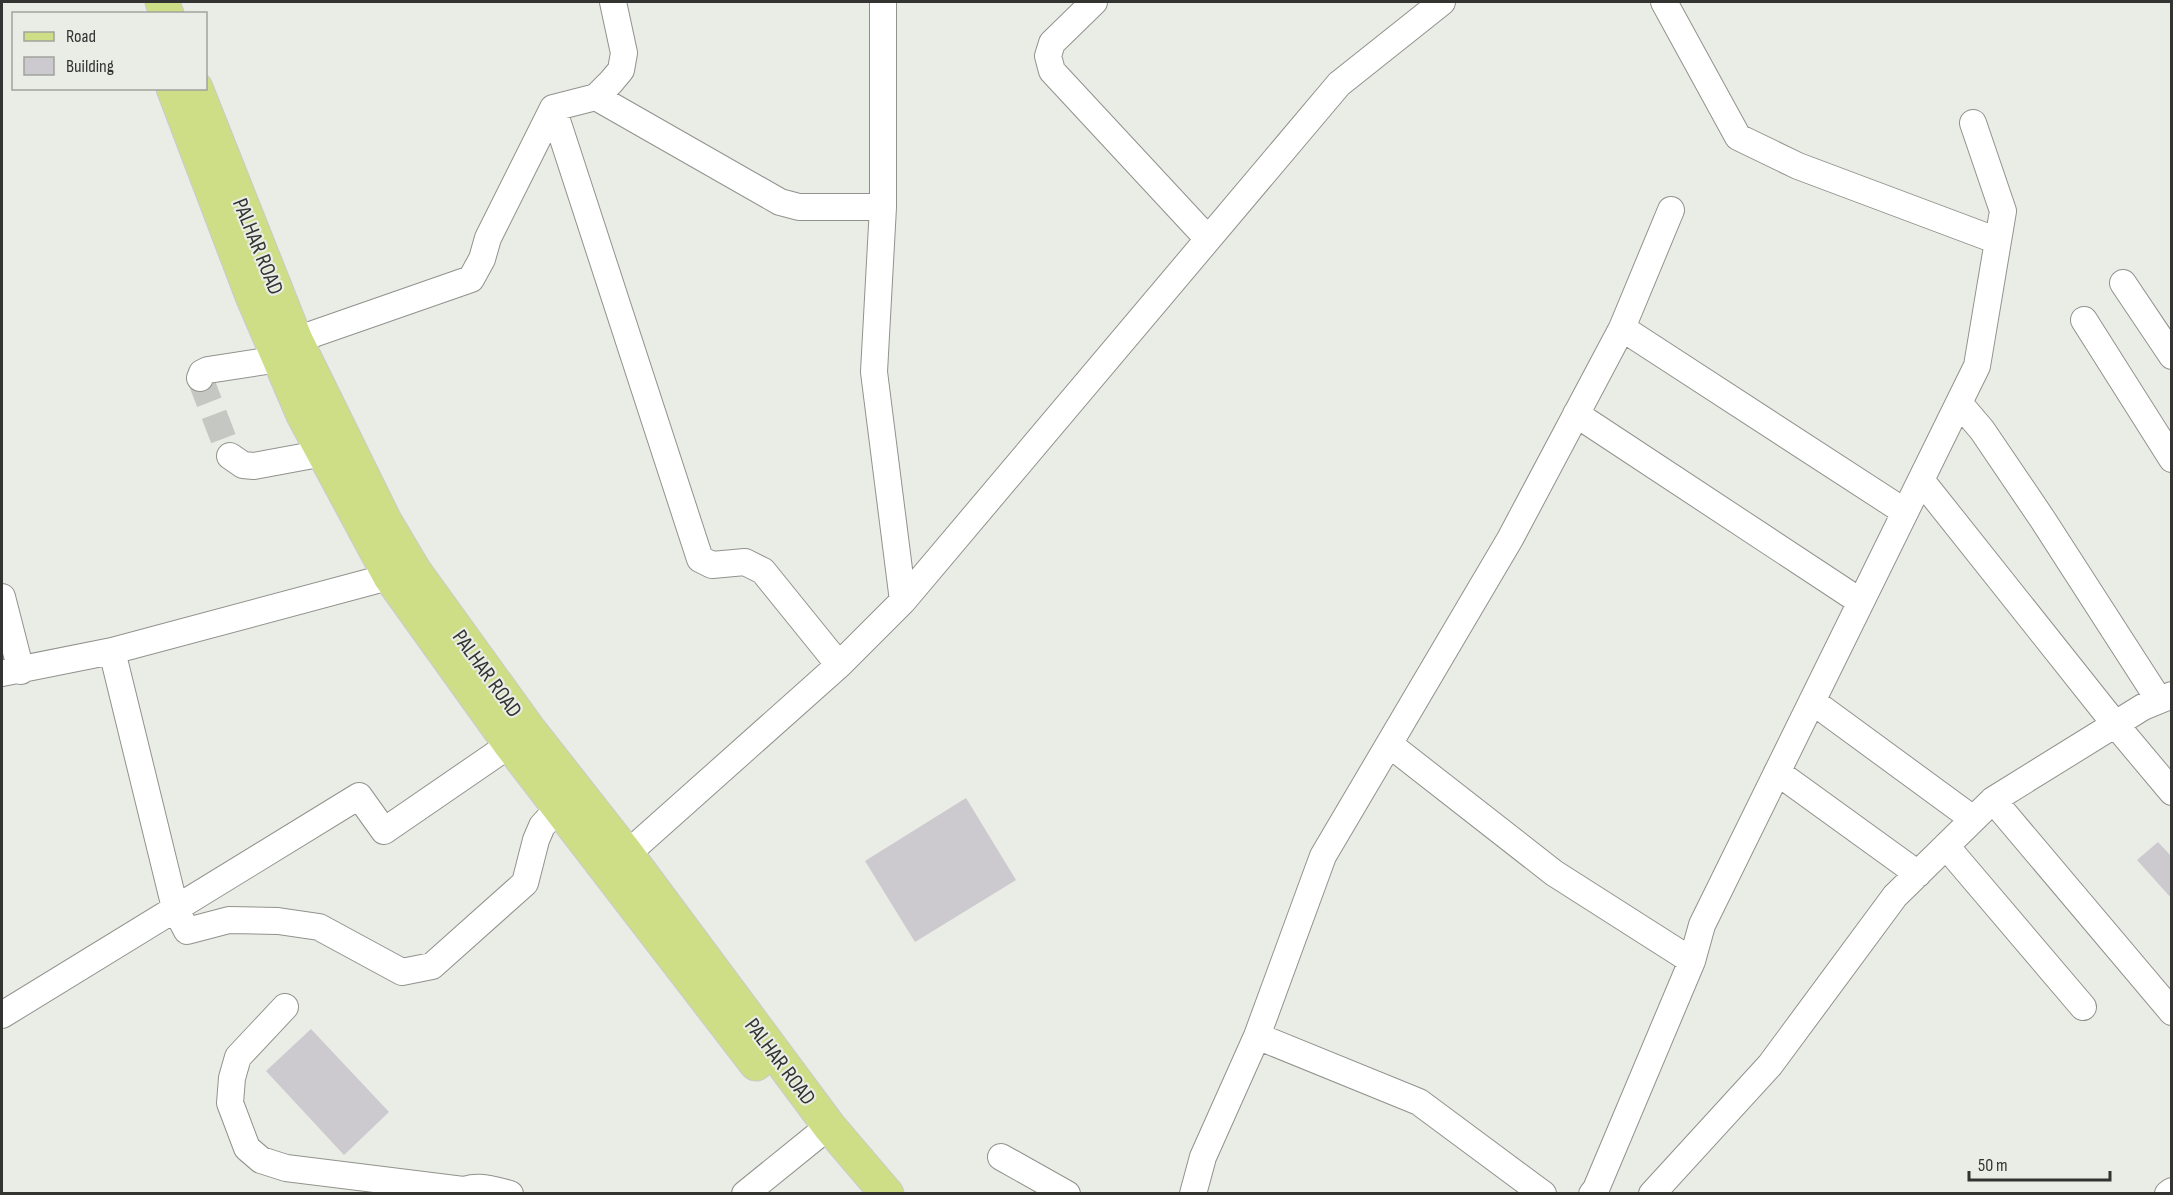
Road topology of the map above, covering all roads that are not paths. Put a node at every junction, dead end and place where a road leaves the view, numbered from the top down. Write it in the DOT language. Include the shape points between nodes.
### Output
graph roads {
  1 [pos="613,2"];
  2 [pos="883,2"];
  3 [pos="1094,2"];
  4 [pos="1442,2"];
  5 [pos="1664,2"];
  6 [pos="174,90"];
  7 [pos="197,90"];
  8 [pos="596,97"];
  9 [pos="553,108"];
  10 [pos="1973,123"];
  11 [pos="883,207"];
  12 [pos="1671,210"];
  13 [pos="1208,239"];
  14 [pos="1998,241"];
  15 [pos="2123,283"];
  16 [pos="2084,320"];
  17 [pos="1622,328"];
  18 [pos="287,350"];
  19 [pos="2172,356"];
  20 [pos="200,378"];
  21 [pos="1959,403"];
  22 [pos="1576,414"];
  23 [pos="324,453"];
  24 [pos="230,456"];
  25 [pos="2172,459"];
  26 [pos="1921,480"];
  27 [pos="1905,512"];
  28 [pos="402,574"];
  29 [pos="2,597"];
  30 [pos="903,601"];
  31 [pos="1861,602"];
  32 [pos="112,651"];
  33 [pos="839,665"];
  34 [pos="11,672"];
  35 [pos="2165,698"];
  36 [pos="1812,701"];
  37 [pos="2115,724"];
  38 [pos="518,736"];
  39 [pos="1389,744"];
  40 [pos="1778,772"];
  41 [pos="2172,792"];
  42 [pos="1993,800"];
  43 [pos="559,807"];
  44 [pos="1973,819"];
  45 [pos="1946,846"];
  46 [pos="627,854"];
  47 [pos="1918,874"];
  48 [pos="175,908"];
  49 [pos="1692,961"];
  50 [pos="285,1007"];
  51 [pos="2083,1007"];
  52 [pos="2172,1012"];
  53 [pos="2,1015"];
  54 [pos="1257,1036"];
  55 [pos="823,1131"];
  56 [pos="1001,1156"];
  57 [pos="460,1192"];
  58 [pos="510,1194"];
  59 [pos="745,1194"];
  60 [pos="861,1194"];
  61 [pos="887,1194"];
  62 [pos="1067,1194"];
  63 [pos="1193,1194"];
  64 [pos="1544,1194"];
  65 [pos="1592,1194"];
  66 [pos="1652,1194"];
  1 -- 8 [label="street" via="624,53 621,70"];
  2 -- 11 [label="street"];
  3 -- 13 [label="street" via="1052,44 1048,56 1052,71"];
  4 -- 13 [label="street" via="1338,84"];
  5 -- 14 [label="street" via="1738,137 1798,166"];
  6 -- 18 [label="main road, PALHAR ROAD" via="252,296"];
  7 -- 18 [label="main road, PALHAR ROAD"];
  8 -- 9 [label="street"];
  8 -- 11 [label="street" via="780,202 800,207"];
  9 -- 18 [label="street" via="471,279"];
  9 -- 33 [label="street" via="700,559 712,565 745,562 763,571"];
  10 -- 14 [label="street" via="2003,211"];
  11 -- 30 [label="street" via="874,372"];
  12 -- 17 [label="street"];
  13 -- 30 [label="street"];
  14 -- 21 [label="street" via="1977,366"];
  15 -- 19 [label="street"];
  16 -- 25 [label="street"];
  17 -- 22 [label="street"];
  17 -- 27 [label="street"];
  18 -- 20 [label="street" via="208,370"];
  18 -- 23 [label="main road, PALHAR ROAD" via="303,415"];
  18 -- 28 [label="main road, PALHAR ROAD" via="385,521"];
  21 -- 26 [label="street"];
  21 -- 35 [label="street" via="1982,430"];
  22 -- 31 [label="street"];
  22 -- 39 [label="street" via="1510,539"];
  23 -- 24 [label="street" via="254,466 243,465"];
  23 -- 28 [label="main road, PALHAR ROAD"];
  26 -- 27 [label="street"];
  26 -- 37 [label="street"];
  27 -- 31 [label="street"];
  28 -- 32 [label="street"];
  28 -- 38 [label="main road, PALHAR ROAD"];
  29 -- 34 [label="street"];
  30 -- 33 [label="street"];
  31 -- 36 [label="street"];
  32 -- 34 [label="street"];
  32 -- 48 [label="street"];
  33 -- 46 [label="street"];
  35 -- 37 [label="street"];
  36 -- 40 [label="street"];
  36 -- 44 [label="street"];
  37 -- 41 [label="street"];
  37 -- 42 [label="street"];
  38 -- 43 [label="main road, PALHAR ROAD"];
  38 -- 46 [label="main road, PALHAR ROAD"];
  38 -- 48 [label="street" via="384,831 359,796"];
  39 -- 49 [label="street" via="1554,873"];
  39 -- 54 [label="street" via="1323,856"];
  40 -- 47 [label="street"];
  40 -- 49 [label="street" via="1702,925"];
  42 -- 44 [label="street"];
  42 -- 52 [label="street"];
  43 -- 48 [label="street" via="542,826 525,883 432,966 402,972 319,927 278,921 229,920 187,931"];
  43 -- 55 [label="main road, PALHAR ROAD" via="747,1052"];
  44 -- 45 [label="street"];
  45 -- 47 [label="street"];
  45 -- 51 [label="street"];
  46 -- 55 [label="main road, PALHAR ROAD"];
  47 -- 66 [label="street" via="1896,896 1770,1065"];
  48 -- 53 [label="street"];
  49 -- 65 [label="street"];
  50 -- 57 [label="street" via="238,1057 232,1078 230,1103 247,1148 261,1160 286,1168"];
  54 -- 63 [label="street" via="1203,1158"];
  54 -- 64 [label="street" via="1419,1102"];
  55 -- 59 [label="street"];
  55 -- 60 [label="main road, PALHAR ROAD"];
  55 -- 61 [label="main road, PALHAR ROAD"];
  56 -- 62 [label="street"];
  57 -- 58 [label="street" via="482,1187"];
}
